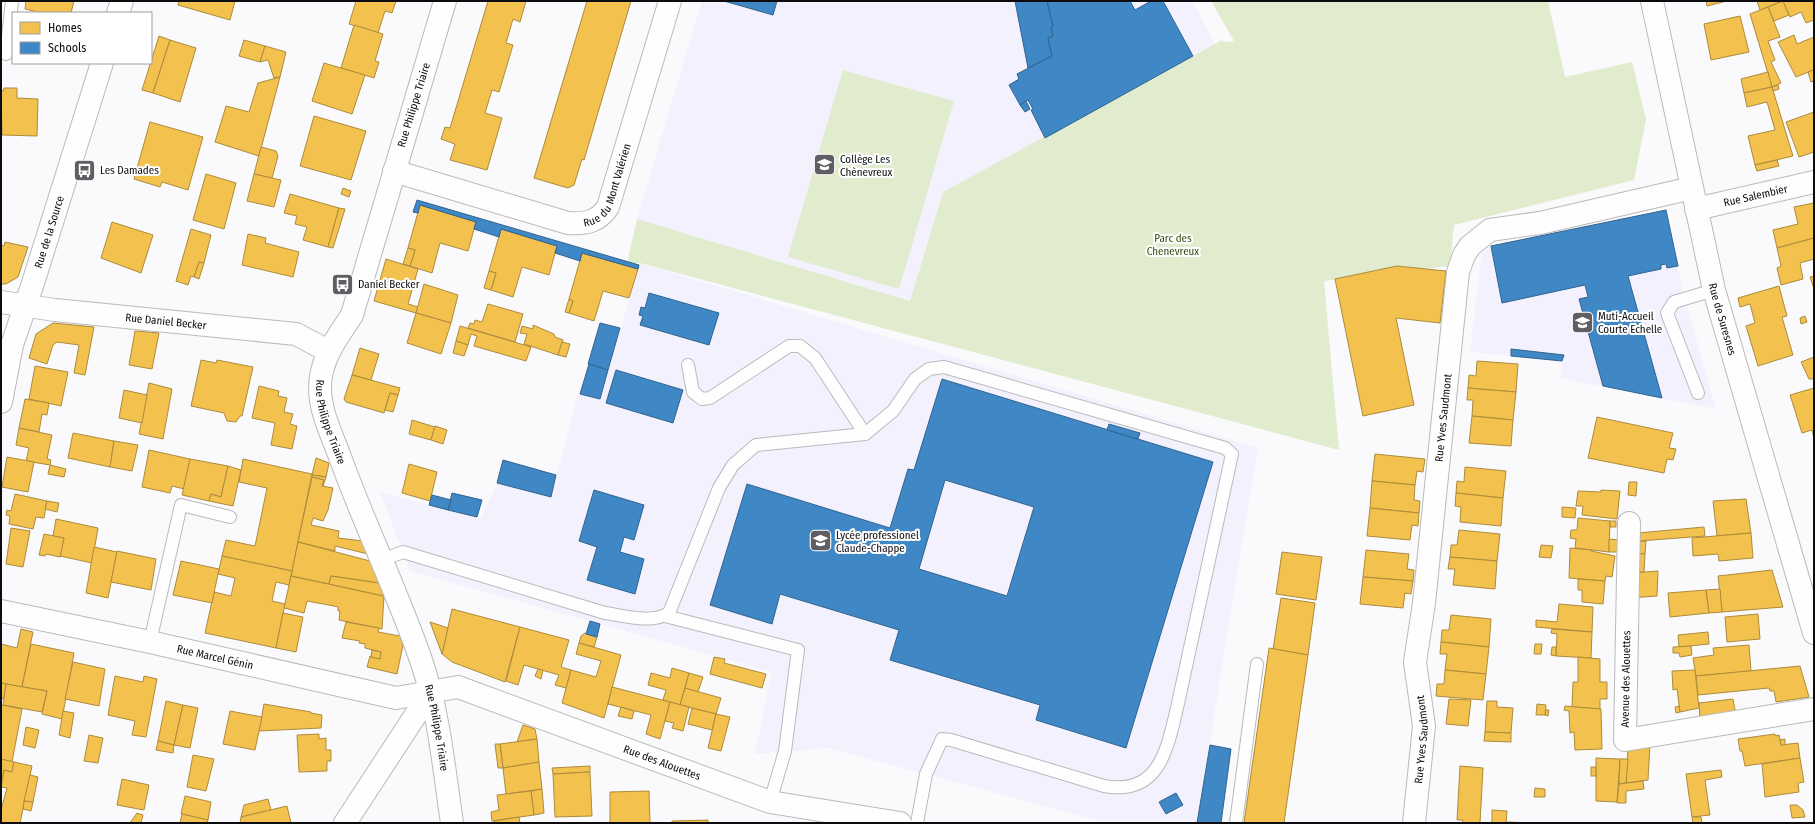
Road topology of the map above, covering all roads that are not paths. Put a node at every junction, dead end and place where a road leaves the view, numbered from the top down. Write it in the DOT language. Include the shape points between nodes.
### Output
graph roads {
  1 [pos="12,1"];
  2 [pos="122,1"];
  3 [pos="445,1"];
  4 [pos="670,1"];
  5 [pos="1652,1"];
  6 [pos="118,12"];
  7 [pos="6,54"];
  8 [pos="102,64"];
  9 [pos="394,171"];
  10 [pos="1814,182"];
  11 [pos="1694,198"];
  12 [pos="1714,290"];
  13 [pos="1,302"];
  14 [pos="25,306"];
  15 [pos="328,351"];
  16 [pos="688,365"];
  17 [pos="1698,393"];
  18 [pos="1,402"];
  19 [pos="865,434"];
  20 [pos="230,518"];
  21 [pos="1629,523"];
  22 [pos="381,560"];
  23 [pos="1,611"];
  24 [pos="665,616"];
  25 [pos="1814,632"];
  26 [pos="150,642"];
  27 [pos="1257,664"];
  28 [pos="430,693"];
  29 [pos="1814,709"];
  30 [pos="770,802"];
  31 [pos="345,823"];
  32 [pos="452,823"];
  33 [pos="900,823"];
  34 [pos="917,823"];
  35 [pos="1236,823"];
  36 [pos="1414,823"];
  1 -- 7 [label="lane"];
  2 -- 6 [label="street"];
  3 -- 9 [label="street, Rue Philippe Triaire"];
  4 -- 9 [label="street, Rue du Mont Valérien" via="608,207 596,220 583,224 568,223"];
  5 -- 11 [label="street, Rue de Suresnes"];
  8 -- 14 [label="street, Rue de la Source"];
  9 -- 15 [label="street, Rue Philippe Triaire" via="352,315"];
  10 -- 11 [label="street, Rue Salembier"];
  11 -- 12 [label="street, Rue de Suresnes"];
  11 -- 36 [label="street, Rue Yves Saudmont" via="1490,230 1470,246 1464,255 1458,272 1416,662 1424,726"];
  12 -- 17 [label="lane" via="1674,302 1667,313"];
  12 -- 25 [label="street, Rue de Suresnes"];
  13 -- 14 [label="street, Rue Daniel Becker"];
  14 -- 15 [label="street, Rue Daniel Becker" via="296,334"];
  14 -- 18 [label="street, Rue de la Source" via="12,345"];
  15 -- 22 [label="street, Rue Philippe Triaire" via="320,387 321,405"];
  16 -- 19 [label="lane" via="693,392 702,399 710,398 789,346 800,346 815,358"];
  19 -- 24 [label="lane" via="756,445 733,465 719,488 669,613"];
  19 -- 34 [label="lane" via="893,411 915,379 930,369 944,367 1226,448 1232,454 1177,708 1168,745 1156,770 1135,784 1120,789 942,739 926,774"];
  20 -- 26 [label="lane" via="181,505"];
  21 -- 29 [label="street, Avenue des Alouettes" via="1625,740"];
  22 -- 24 [label="lane" via="403,552 605,613 628,617"];
  22 -- 28 [label="street, Rue Philippe Triaire" via="421,661"];
  23 -- 26 [label="street, Rue Marcel Génin"];
  24 -- 30 [label="lane" via="798,650 785,751"];
  26 -- 28 [label="street, Rue Marcel Génin" via="396,698"];
  27 -- 35 [label="lane"];
  28 -- 30 [label="street, Rue des Alouettes" via="458,687"];
  28 -- 31 [label="street"];
  28 -- 32 [label="street, Rue Philippe Triaire"];
  30 -- 33 [label="street, Rue des Alouettes"];
}
